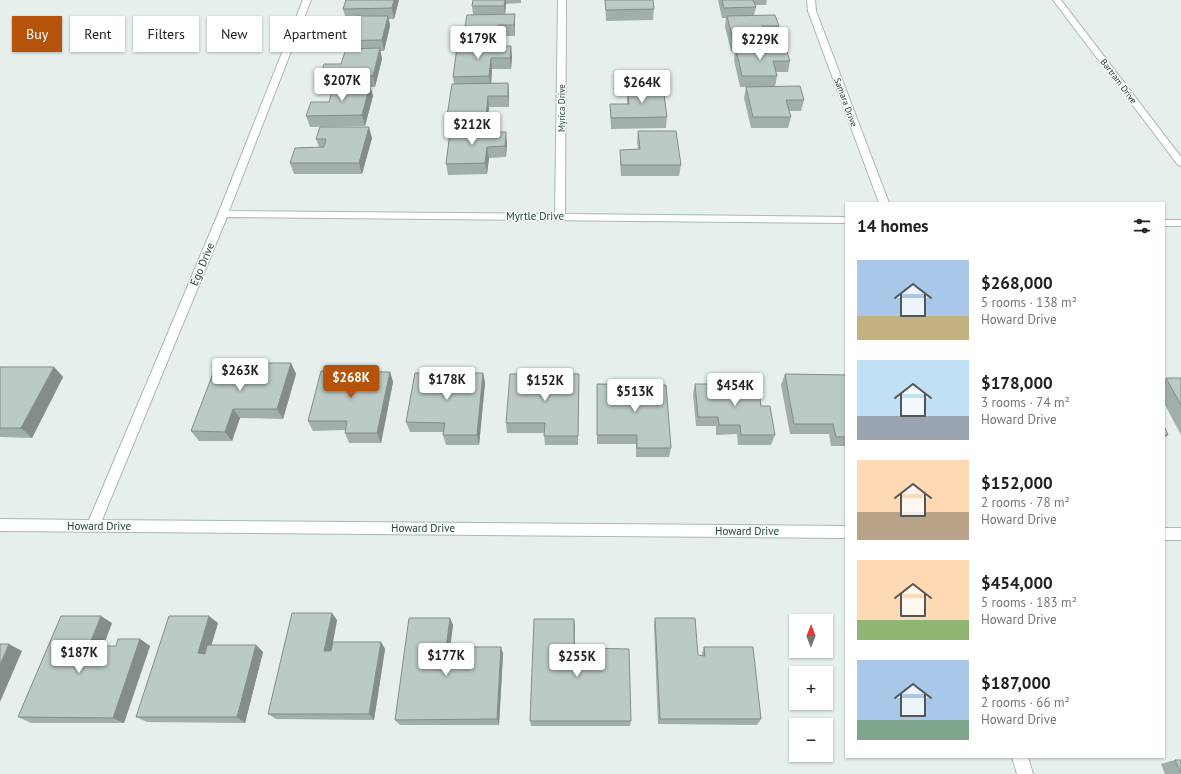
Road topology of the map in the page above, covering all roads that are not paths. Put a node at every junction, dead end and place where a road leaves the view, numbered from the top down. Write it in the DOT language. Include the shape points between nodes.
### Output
graph roads {
  1 [pos="307,0"];
  2 [pos="562,0"];
  3 [pos="811,0"];
  4 [pos="1057,0"];
  5 [pos="1181,163"];
  6 [pos="884,202"];
  7 [pos="223,214"];
  8 [pos="560,216"];
  9 [pos="845,220"];
  10 [pos="1165,223"];
  11 [pos="1181,223"];
  12 [pos="0,525"];
  13 [pos="92,526"];
  14 [pos="845,532"];
  15 [pos="1165,534"];
  16 [pos="1181,534"];
  17 [pos="1020,758"];
  18 [pos="1025,774"];
  1 -- 7 [label="street, Ego Drive"];
  2 -- 8 [label="street, Myrica Drive"];
  3 -- 6 [label="street, Samara Drive" via="812,11"];
  4 -- 5 [label="street, Bartram Drive"];
  7 -- 8 [label="street, Myrtle Drive"];
  7 -- 13 [label="street, Ego Drive"];
  8 -- 9 [label="street, Myrtle Drive"];
  10 -- 11 [label="street"];
  12 -- 13 [label="street, Howard Drive"];
  13 -- 14 [label="street, Howard Drive"];
  15 -- 16 [label="street"];
  17 -- 18 [label="street"];
}
